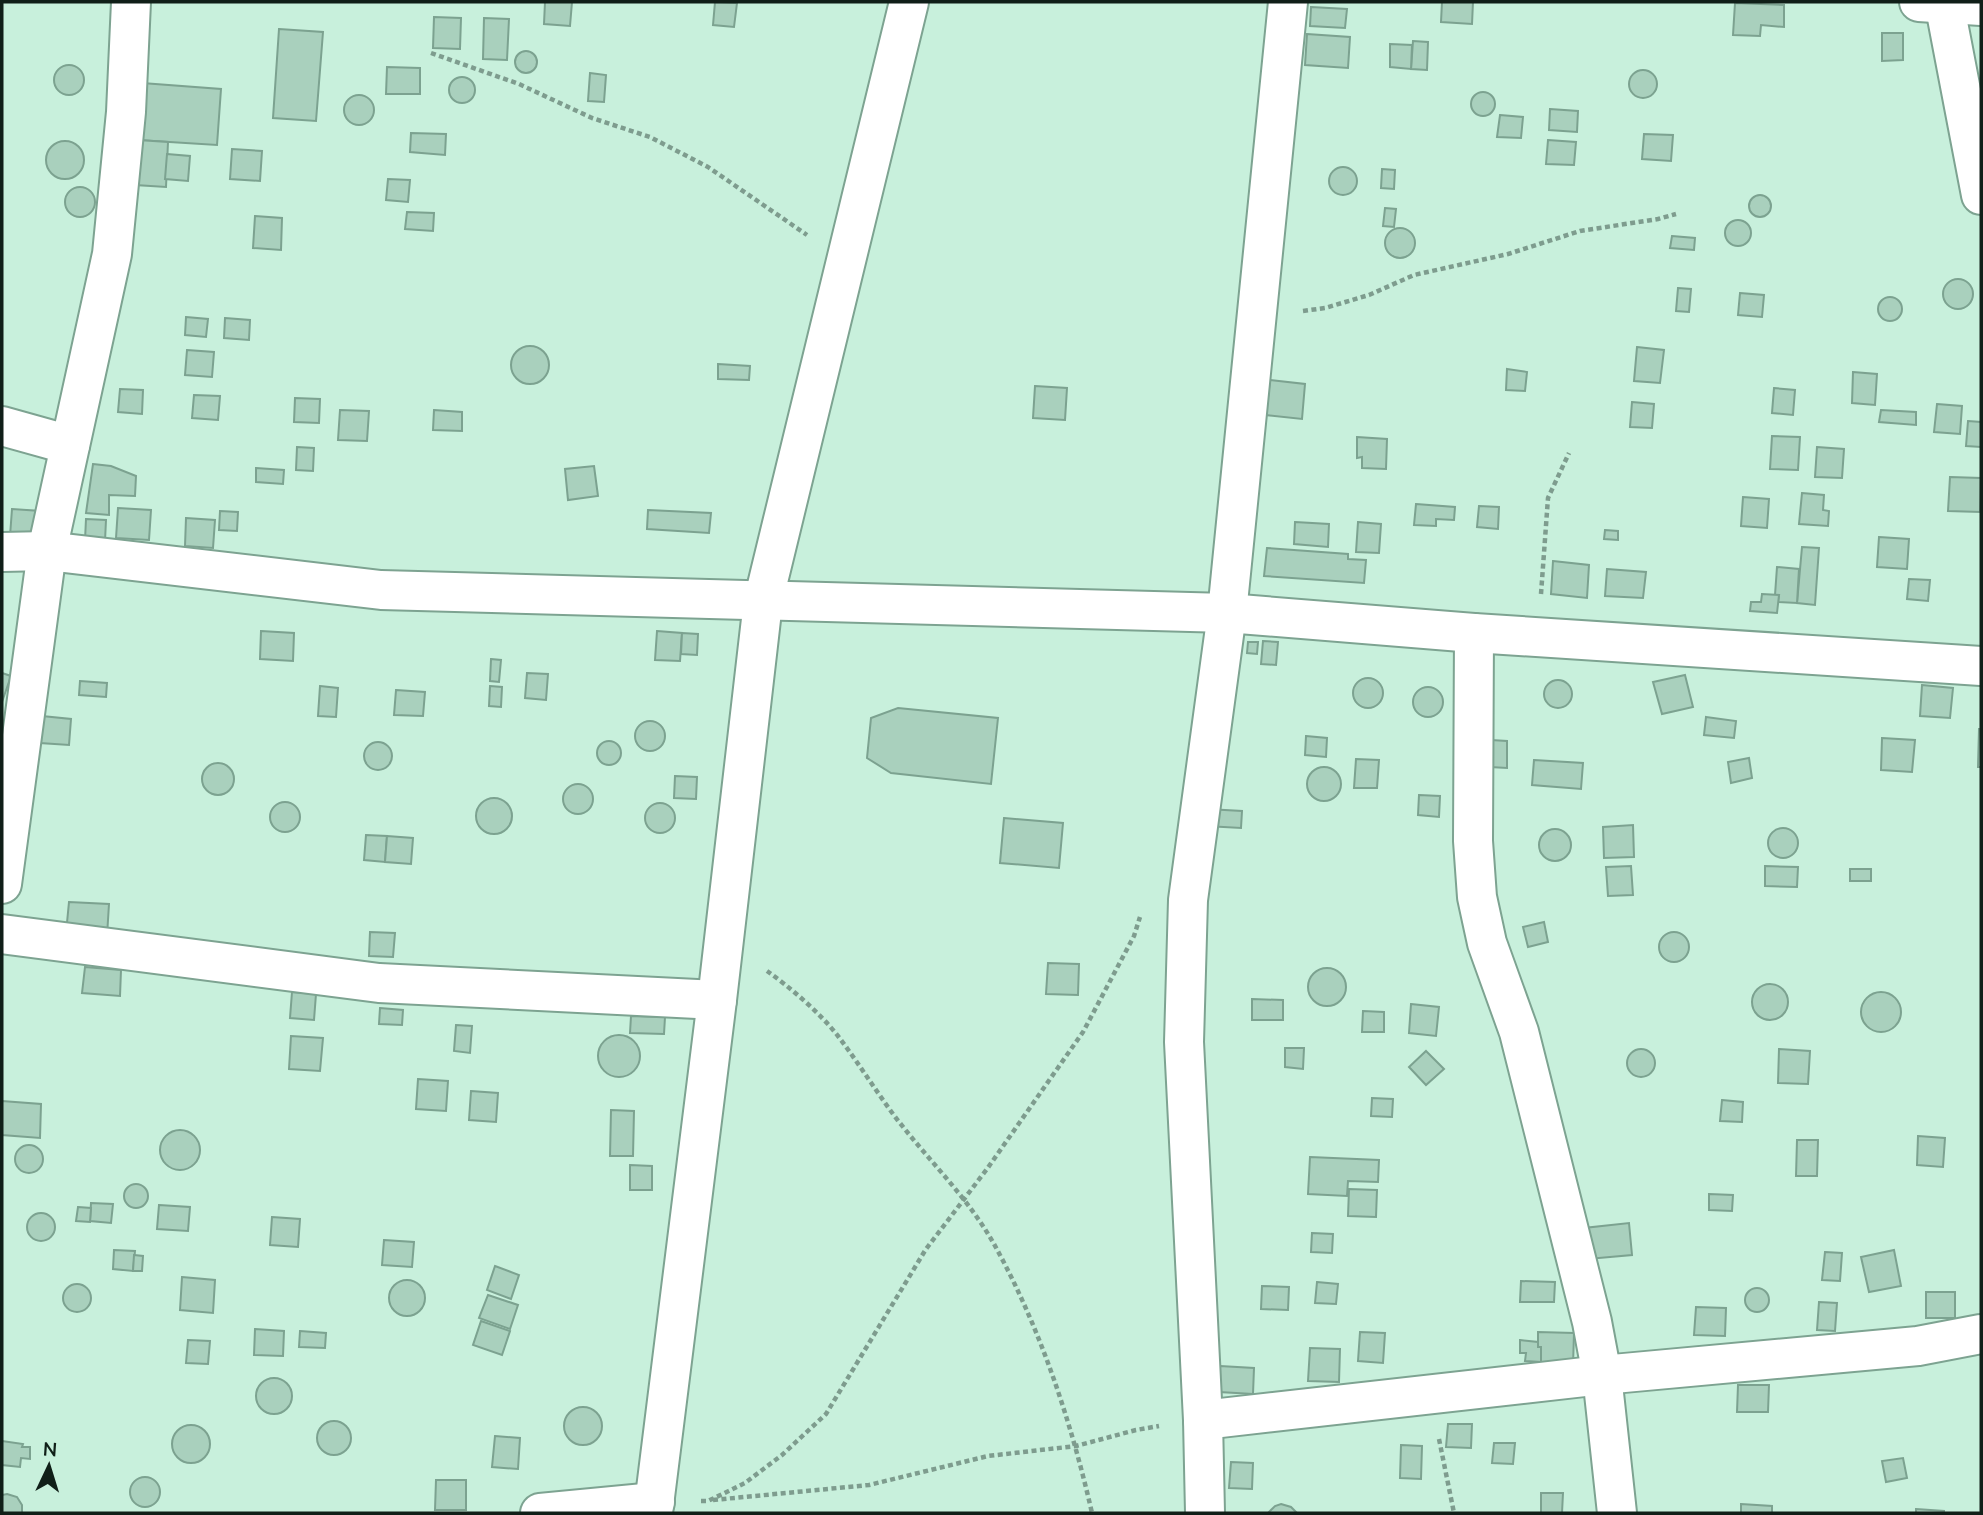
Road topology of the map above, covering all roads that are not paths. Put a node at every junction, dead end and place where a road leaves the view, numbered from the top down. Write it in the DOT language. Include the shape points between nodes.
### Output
graph roads {
  1 [pos="131,2"];
  2 [pos="908,2"];
  3 [pos="1288,2"];
  4 [pos="1947,4"];
  5 [pos="1981,195"];
  6 [pos="2,426"];
  7 [pos="70,445"];
  8 [pos="47,551"];
  9 [pos="2,552"];
  10 [pos="763,602"];
  11 [pos="1227,613"];
  12 [pos="1474,633"];
  13 [pos="1981,666"];
  14 [pos="2,884"];
  15 [pos="2,934"];
  16 [pos="717,1000"];
  17 [pos="1981,1334"];
  18 [pos="1602,1375"];
  19 [pos="1203,1420"];
  20 [pos="654,1508"];
  21 [pos="540,1513"];
  22 [pos="1205,1513"];
  23 [pos="1617,1513"];
  1 -- 7 [label="street" via="112,254"];
  2 -- 10 [label="street"];
  3 -- 11 [label="street"];
  4 -- 5 [label="street"];
  6 -- 7 [label="street"];
  7 -- 8 [label="street"];
  8 -- 9 [label="street"];
  8 -- 10 [label="street" via="381,590"];
  8 -- 14 [label="street"];
  10 -- 11 [label="street"];
  10 -- 16 [label="street"];
  11 -- 12 [label="street"];
  11 -- 19 [label="street" via="1188,900 1184,1042"];
  12 -- 13 [label="street"];
  12 -- 18 [label="street" via="1477,897 1487,943 1519,1032"];
  15 -- 16 [label="street" via="379,983"];
  16 -- 20 [label="street"];
  17 -- 18 [label="street" via="1919,1346"];
  18 -- 19 [label="street"];
  18 -- 23 [label="street"];
  19 -- 22 [label="street"];
  20 -- 21 [label="street"];
}
